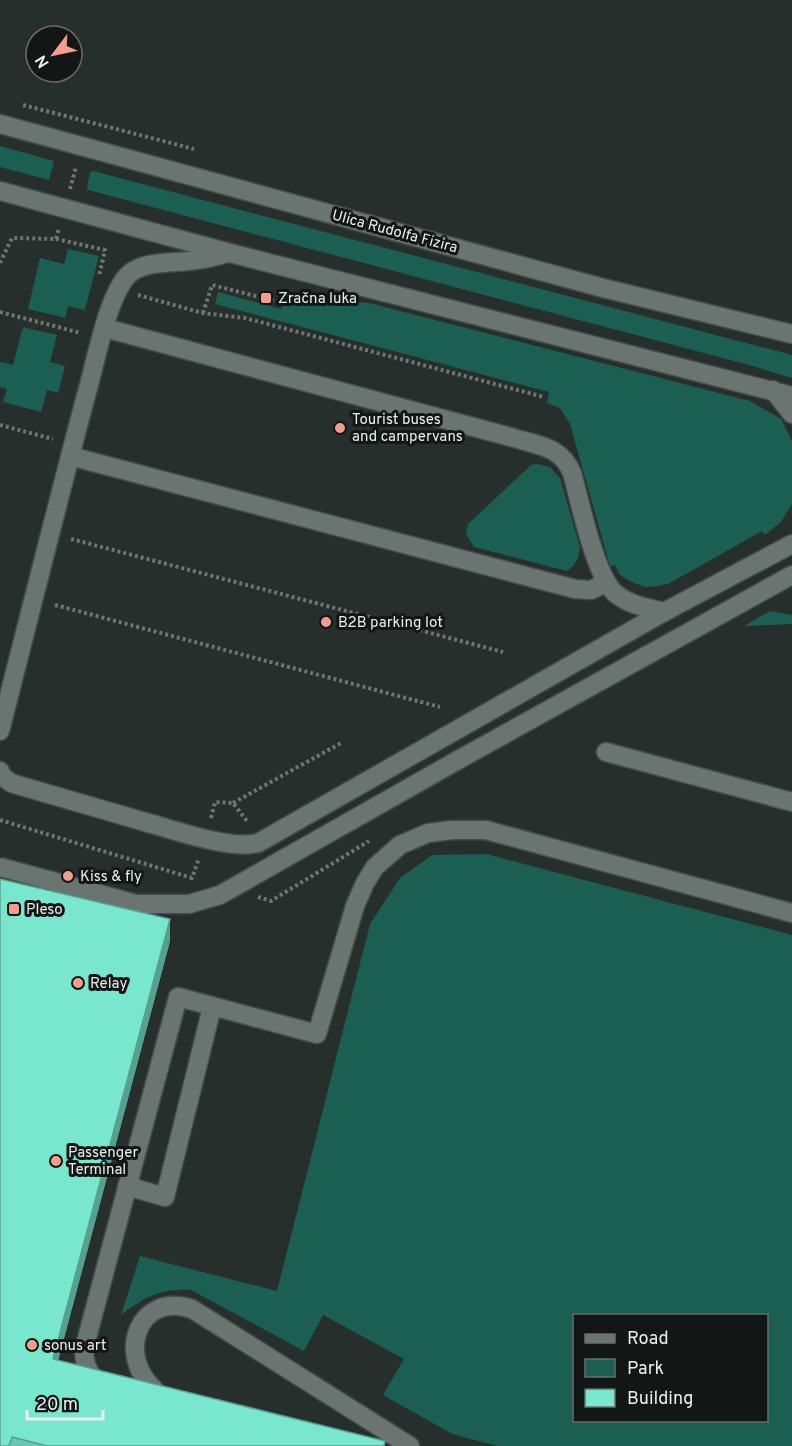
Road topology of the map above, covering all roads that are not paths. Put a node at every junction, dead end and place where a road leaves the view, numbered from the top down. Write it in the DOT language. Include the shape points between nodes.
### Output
graph roads {
  1 [pos="0,124"];
  2 [pos="0,191"];
  3 [pos="230,253"];
  4 [pos="105,328"];
  5 [pos="792,334"];
  6 [pos="773,390"];
  7 [pos="792,396"];
  8 [pos="792,414"];
  9 [pos="70,456"];
  10 [pos="792,528"];
  11 [pos="792,544"];
  12 [pos="758,561"];
  13 [pos="792,575"];
  14 [pos="606,583"];
  15 [pos="664,612"];
  16 [pos="0,731"];
  17 [pos="606,752"];
  18 [pos="0,771"];
  19 [pos="792,802"];
  20 [pos="0,867"];
  21 [pos="792,913"];
  22 [pos="212,1006"];
  23 [pos="127,1186"];
  24 [pos="147,1382"];
  25 [pos="171,1399"];
  26 [pos="410,1446"];
  1 -- 5 [label="street, Ulica Rudolfa Fizira" via="603,288"];
  2 -- 3 [label="street"];
  3 -- 4 [label="street" via="155,264 128,275 118,290"];
  3 -- 6 [label="street"];
  4 -- 9 [label="street"];
  4 -- 14 [label="street" via="557,452 572,472"];
  6 -- 7 [label="street"];
  6 -- 8 [label="street"];
  9 -- 14 [label="street" via="575,589 591,590"];
  9 -- 16 [label="street"];
  10 -- 12 [label="street"];
  11 -- 12 [label="street"];
  12 -- 15 [label="street"];
  13 -- 20 [label="street, bridge" via="220,896 189,904 136,904"];
  14 -- 15 [label="street" via="628,602"];
  15 -- 18 [label="street" via="247,846 188,834 11,783"];
  17 -- 19 [label="street"];
  21 -- 22 [label="street" via="486,830 428,833 400,845 375,867 365,883 317,1034"];
  22 -- 23 [label="street" via="178,997"];
  22 -- 23 [label="street" via="165,1197"];
  23 -- 24 [label="street" via="84,1360 88,1372 108,1386 129,1389"];
  24 -- 25 [label="street"];
  24 -- 26 [label="street" via="134,1353 140,1324 160,1309 183,1306"];
}
